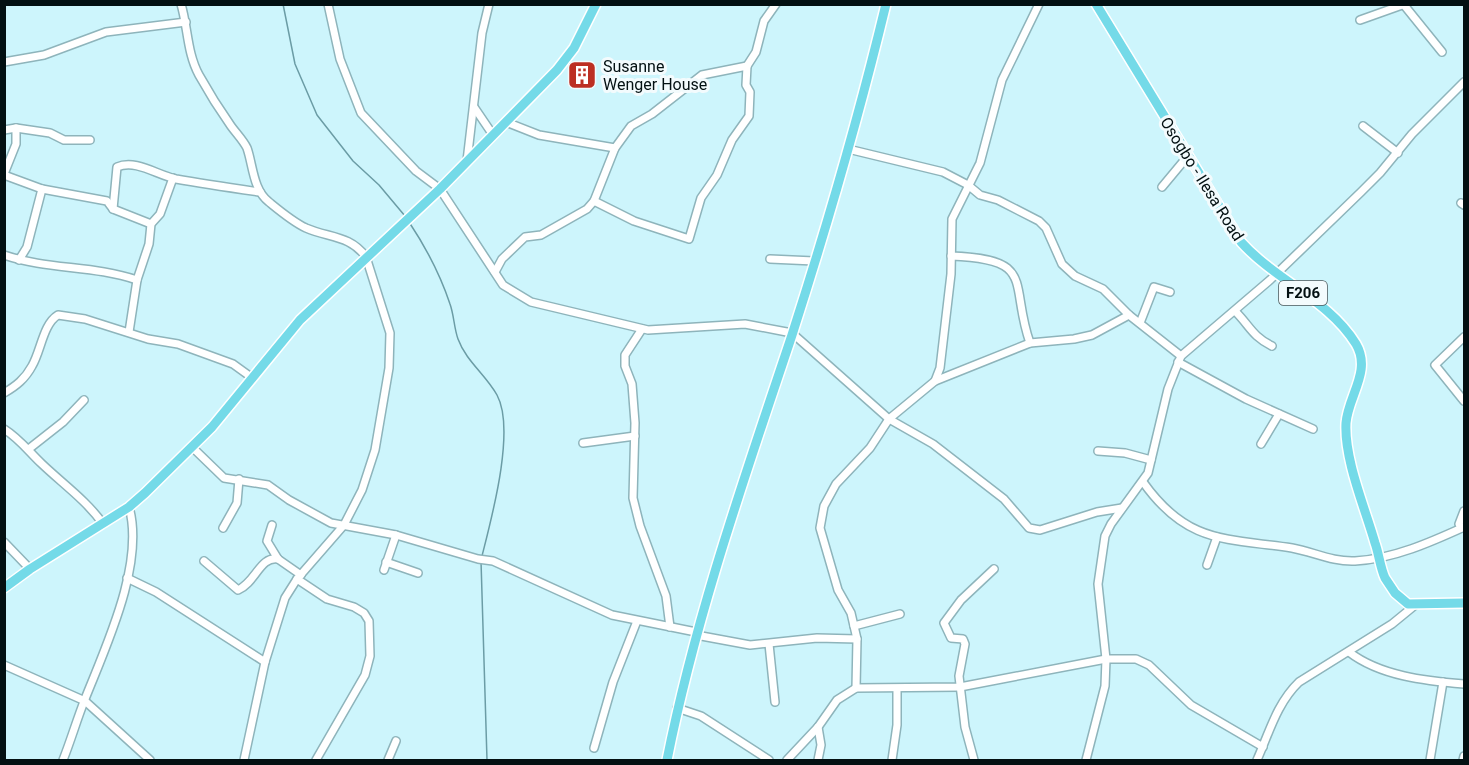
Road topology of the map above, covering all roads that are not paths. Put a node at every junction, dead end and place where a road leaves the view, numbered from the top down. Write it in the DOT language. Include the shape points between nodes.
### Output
graph roads {
  1 [pos="181,4"];
  2 [pos="328,4"];
  3 [pos="489,4"];
  4 [pos="596,4"];
  5 [pos="776,4"];
  6 [pos="886,4"];
  7 [pos="1040,4"];
  8 [pos="1096,4"];
  9 [pos="1404,5"];
  10 [pos="1359,20"];
  11 [pos="186,22"];
  12 [pos="1442,52"];
  13 [pos="4,62"];
  14 [pos="747,66"];
  15 [pos="1464,82"];
  16 [pos="474,107"];
  17 [pos="506,122"];
  18 [pos="1363,126"];
  19 [pos="16,128"];
  20 [pos="4,130"];
  21 [pos="493,135"];
  22 [pos="90,140"];
  23 [pos="615,148"];
  24 [pos="848,148"];
  25 [pos="1398,153"];
  26 [pos="1188,157"];
  27 [pos="467,161"];
  28 [pos="4,175"];
  29 [pos="173,178"];
  30 [pos="968,185"];
  31 [pos="1162,187"];
  32 [pos="42,189"];
  33 [pos="440,189"];
  34 [pos="260,192"];
  35 [pos="594,201"];
  36 [pos="113,209"];
  37 [pos="151,224"];
  38 [pos="4,255"];
  39 [pos="951,256"];
  40 [pos="366,257"];
  41 [pos="770,259"];
  42 [pos="19,260"];
  43 [pos="814,261"];
  44 [pos="495,272"];
  45 [pos="1275,274"];
  46 [pos="137,280"];
  47 [pos="1170,292"];
  48 [pos="1235,311"];
  49 [pos="1128,315"];
  50 [pos="1140,323"];
  51 [pos="642,329"];
  52 [pos="129,332"];
  53 [pos="792,333"];
  54 [pos="1463,341"];
  55 [pos="1030,343"];
  56 [pos="1272,346"];
  57 [pos="1180,359"];
  58 [pos="251,377"];
  59 [pos="935,381"];
  60 [pos="4,393"];
  61 [pos="84,400"];
  62 [pos="1464,401"];
  63 [pos="1279,414"];
  64 [pos="889,419"];
  65 [pos="4,429"];
  66 [pos="1312,429"];
  67 [pos="635,436"];
  68 [pos="583,443"];
  69 [pos="1261,444"];
  70 [pos="192,447"];
  71 [pos="30,448"];
  72 [pos="1098,452"];
  73 [pos="1151,460"];
  74 [pos="240,479"];
  75 [pos="1143,482"];
  76 [pos="129,507"];
  77 [pos="1122,508"];
  78 [pos="1464,511"];
  79 [pos="104,524"];
  80 [pos="272,525"];
  81 [pos="344,525"];
  82 [pos="223,528"];
  83 [pos="1463,528"];
  84 [pos="396,534"];
  85 [pos="1217,537"];
  86 [pos="4,542"];
  87 [pos="1379,557"];
  88 [pos="278,558"];
  89 [pos="204,561"];
  90 [pos="1207,565"];
  91 [pos="30,569"];
  92 [pos="994,569"];
  93 [pos="418,573"];
  94 [pos="299,577"];
  95 [pos="127,578"];
  96 [pos="4,588"];
  97 [pos="1464,603"];
  98 [pos="1414,606"];
  99 [pos="900,614"];
  100 [pos="636,621"];
  101 [pos="854,626"];
  102 [pos="670,627"];
  103 [pos="696,634"];
  104 [pos="857,639"];
  105 [pos="769,644"];
  106 [pos="1349,652"];
  107 [pos="1106,659"];
  108 [pos="265,662"];
  109 [pos="4,665"];
  110 [pos="1443,682"];
  111 [pos="1464,684"];
  112 [pos="960,687"];
  113 [pos="856,688"];
  114 [pos="897,689"];
  115 [pos="85,701"];
  116 [pos="775,702"];
  117 [pos="677,708"];
  118 [pos="818,727"];
  119 [pos="396,741"];
  120 [pos="1263,747"];
  121 [pos="594,748"];
  122 [pos="1464,756"];
  123 [pos="63,760"];
  124 [pos="150,760"];
  125 [pos="244,760"];
  126 [pos="318,760"];
  127 [pos="388,760"];
  128 [pos="667,760"];
  129 [pos="769,760"];
  130 [pos="787,760"];
  131 [pos="818,760"];
  132 [pos="892,760"];
  133 [pos="974,760"];
  134 [pos="1086,760"];
  135 [pos="1257,760"];
  136 [pos="1430,760"];
  137 [pos="1463,760"];
  1 -- 11 [label="street"];
  2 -- 33 [label="street" via="340,59 361,113 416,171"];
  3 -- 16 [label="street"];
  4 -- 17 [label="main road" via="574,48"];
  5 -- 14 [label="street" via="764,21 756,52"];
  6 -- 24 [label="main road"];
  7 -- 30 [label="street" via="1002,80 980,164"];
  8 -- 26 [label="main road, Osogbo - Ilesa Road / F206"];
  9 -- 10 [label="street"];
  9 -- 12 [label="street"];
  11 -- 13 [label="street" via="106,32 44,55"];
  11 -- 34 [label="street" via="197,72 246,146"];
  14 -- 23 [label="street" via="702,75 631,126"];
  14 -- 35 [label="street" via="748,116 701,198 689,239 634,221"];
  15 -- 25 [label="street"];
  16 -- 21 [label="street"];
  16 -- 27 [label="street"];
  17 -- 21 [label="main road"];
  17 -- 23 [label="street" via="539,135"];
  18 -- 25 [label="street"];
  19 -- 20 [label="street"];
  19 -- 22 [label="street" via="50,133 64,140"];
  19 -- 28 [label="street" via="17,142"];
  21 -- 27 [label="main road"];
  23 -- 35 [label="street"];
  24 -- 30 [label="street" via="921,165"];
  24 -- 43 [label="main road"];
  25 -- 45 [label="street"];
  26 -- 31 [label="street"];
  26 -- 45 [label="main road, Osogbo - Ilesa Road / F206" via="1241,242"];
  27 -- 33 [label="main road"];
  28 -- 32 [label="street"];
  29 -- 34 [label="street"];
  29 -- 36 [label="street" via="135,165 117,167"];
  29 -- 37 [label="street" via="160,214"];
  30 -- 39 [label="street" via="952,219"];
  30 -- 49 [label="street" via="980,195 1039,221 1047,228 1062,264 1075,276 1103,289"];
  32 -- 36 [label="street" via="107,201"];
  32 -- 42 [label="street" via="27,247"];
  33 -- 40 [label="main road"];
  33 -- 44 [label="street"];
  34 -- 40 [label="street" via="298,224 341,237"];
  35 -- 44 [label="street" via="560,226 525,237 502,259"];
  36 -- 37 [label="street"];
  37 -- 46 [label="street"];
  38 -- 42 [label="street"];
  39 -- 55 [label="street" via="994,260 1009,269 1018,281"];
  39 -- 59 [label="street" via="940,368"];
  40 -- 58 [label="main road" via="300,320"];
  40 -- 81 [label="street" via="390,333 389,368 375,450 362,490"];
  41 -- 43 [label="street"];
  42 -- 46 [label="street" via="39,266 94,268"];
  43 -- 53 [label="main road"];
  44 -- 51 [label="street" via="503,285 531,302"];
  45 -- 48 [label="street"];
  45 -- 87 [label="main road, Osogbo - Ilesa Road / F206" via="1332,316 1361,355 1360,379 1348,411 1346,432"];
  46 -- 52 [label="street"];
  47 -- 50 [label="street" via="1154,287"];
  48 -- 56 [label="street" via="1255,337"];
  48 -- 57 [label="street"];
  49 -- 50 [label="street"];
  49 -- 55 [label="street" via="1092,335"];
  50 -- 57 [label="street"];
  51 -- 53 [label="street" via="745,324"];
  51 -- 67 [label="street" via="625,355 632,384"];
  52 -- 58 [label="street" via="214,356"];
  52 -- 60 [label="street" via="58,315 50,323 33,366 22,382"];
  53 -- 64 [label="street"];
  53 -- 103 [label="main road"];
  54 -- 62 [label="street" via="1435,365"];
  55 -- 59 [label="street"];
  57 -- 63 [label="street"];
  57 -- 73 [label="street" via="1168,389"];
  58 -- 70 [label="main road" via="230,407"];
  59 -- 64 [label="street"];
  61 -- 71 [label="street"];
  63 -- 66 [label="street"];
  63 -- 69 [label="street"];
  64 -- 77 [label="street" via="933,444 1004,499 1029,528 1040,530"];
  64 -- 101 [label="street" via="870,448 836,484 822,514 823,540"];
  65 -- 71 [label="street"];
  67 -- 68 [label="street"];
  67 -- 102 [label="street" via="634,505 666,596"];
  70 -- 74 [label="street" via="224,478"];
  70 -- 76 [label="main road"];
  71 -- 79 [label="street" via="38,461 91,506"];
  72 -- 73 [label="street" via="1125,453"];
  73 -- 75 [label="street"];
  74 -- 81 [label="street" via="268,485 331,523"];
  74 -- 82 [label="street" via="237,502"];
  75 -- 77 [label="street"];
  75 -- 85 [label="street" via="1166,512"];
  76 -- 79 [label="main road"];
  76 -- 95 [label="street" via="134,536"];
  77 -- 107 [label="street" via="1105,536 1100,559 1098,584"];
  78 -- 83 [label="street" via="1459,524"];
  79 -- 91 [label="main road"];
  80 -- 88 [label="street" via="267,541"];
  81 -- 84 [label="street"];
  81 -- 94 [label="street"];
  83 -- 87 [label="street" via="1415,548"];
  84 -- 93 [label="street" via="385,566"];
  84 -- 100 [label="street" via="493,561 612,615"];
  85 -- 87 [label="street" via="1293,548 1333,560"];
  85 -- 90 [label="street"];
  86 -- 91 [label="street"];
  87 -- 98 [label="main road, Osogbo - Ilesa Road / F206" via="1380,568 1395,593"];
  88 -- 89 [label="street" via="264,563 254,579 238,590"];
  88 -- 94 [label="street"];
  91 -- 96 [label="main road"];
  92 -- 112 [label="street" via="945,620 951,638 963,639 965,644"];
  94 -- 108 [label="street" via="285,598"];
  94 -- 126 [label="street" via="314,593 354,607 369,621 370,656 365,675"];
  95 -- 108 [label="street" via="156,592"];
  95 -- 115 [label="street"];
  97 -- 98 [label="main road"];
  98 -- 106 [label="street"];
  99 -- 101 [label="street"];
  100 -- 102 [label="street"];
  100 -- 121 [label="street"];
  101 -- 104 [label="street"];
  102 -- 103 [label="street"];
  103 -- 105 [label="street" via="750,645"];
  103 -- 117 [label="main road"];
  104 -- 105 [label="street" via="817,638"];
  104 -- 113 [label="street"];
  105 -- 116 [label="street"];
  106 -- 110 [label="street" via="1387,671"];
  106 -- 120 [label="street" via="1288,692"];
  107 -- 112 [label="street"];
  107 -- 120 [label="street" via="1136,659 1149,665 1191,705"];
  107 -- 134 [label="street" via="1100,710"];
  108 -- 125 [label="street"];
  109 -- 115 [label="street"];
  110 -- 111 [label="street"];
  110 -- 136 [label="street"];
  112 -- 114 [label="street"];
  112 -- 133 [label="street"];
  113 -- 114 [label="street"];
  113 -- 118 [label="street" via="837,700"];
  114 -- 132 [label="street"];
  115 -- 123 [label="street"];
  115 -- 124 [label="street"];
  117 -- 128 [label="main road"];
  117 -- 129 [label="street" via="701,716"];
  118 -- 130 [label="street"];
  118 -- 131 [label="street"];
  119 -- 127 [label="street"];
  120 -- 135 [label="street"];
  122 -- 137 [label="street"];
}
